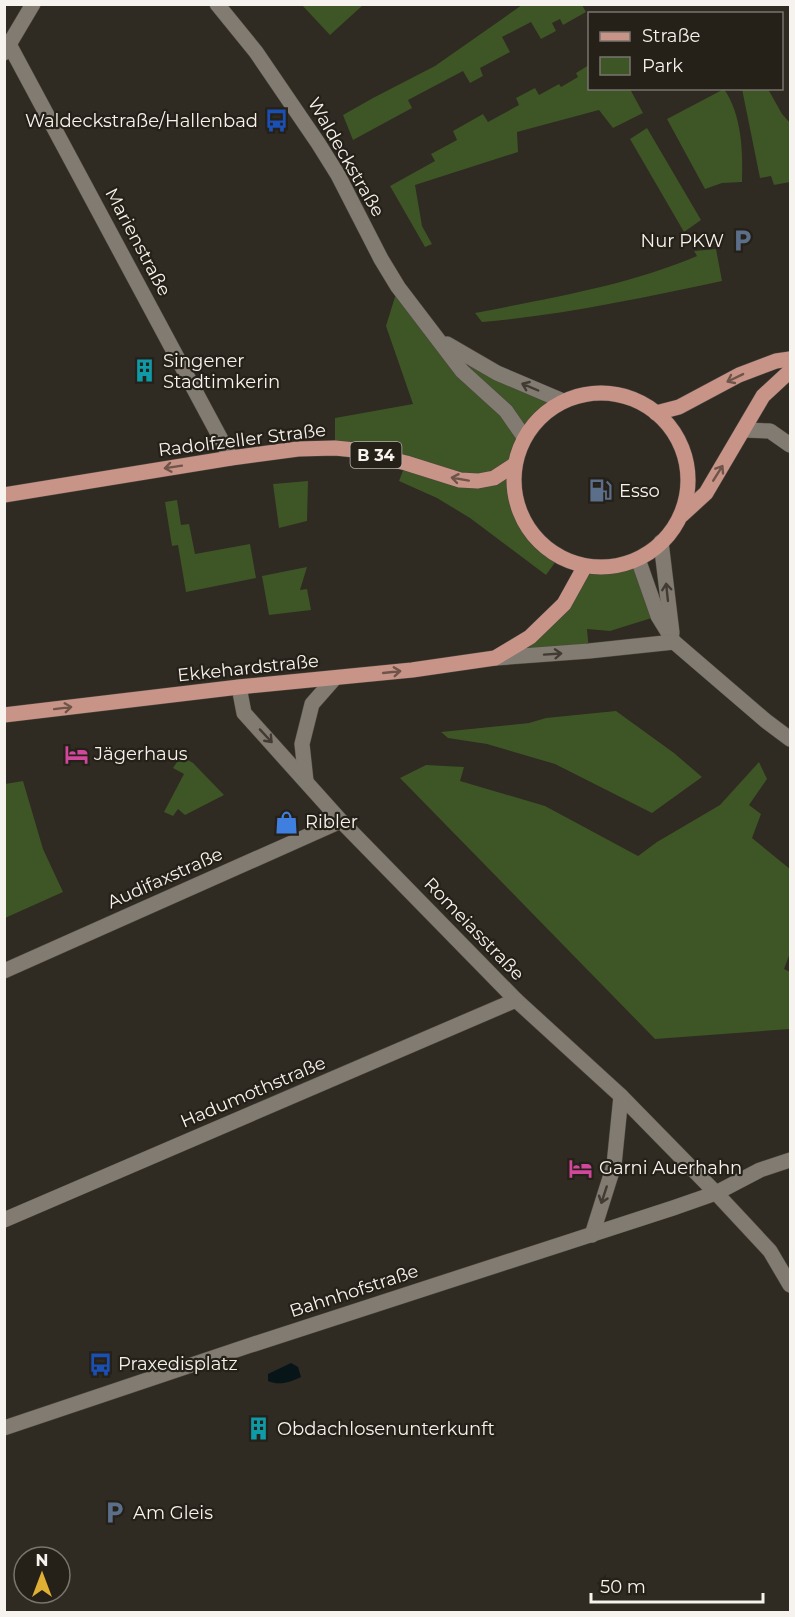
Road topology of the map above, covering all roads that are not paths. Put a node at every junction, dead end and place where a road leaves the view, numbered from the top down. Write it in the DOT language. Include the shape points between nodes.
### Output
graph roads {
  1 [pos="33,4"];
  2 [pos="217,4"];
  3 [pos="7,50"];
  4 [pos="434,335"];
  5 [pos="790,358"];
  6 [pos="790,371"];
  7 [pos="563,401"];
  8 [pos="656,413"];
  9 [pos="744,430"];
  10 [pos="524,437"];
  11 [pos="790,445"];
  12 [pos="231,458"];
  13 [pos="514,465"];
  14 [pos="4,495"];
  15 [pos="680,517"];
  16 [pos="661,542"];
  17 [pos="638,559"];
  18 [pos="585,566"];
  19 [pos="674,642"];
  20 [pos="495,658"];
  21 [pos="334,679"];
  22 [pos="240,687"];
  23 [pos="4,715"];
  24 [pos="790,739"];
  25 [pos="306,781"];
  26 [pos="340,821"];
  27 [pos="4,970"];
  28 [pos="516,1000"];
  29 [pos="621,1096"];
  30 [pos="790,1160"];
  31 [pos="716,1193"];
  32 [pos="4,1220"];
  33 [pos="592,1235"];
  34 [pos="790,1285"];
  35 [pos="4,1428"];
  1 -- 3 [label="street"];
  2 -- 4 [label="street, Waldeckstraße" via="256,52 318,143 381,259"];
  3 -- 12 [label="street, Marienstraße"];
  7 -- 4 [label="street, Waldeckstraße, one-way" via="497,373"];
  4 -- 10 [label="street, Waldeckstraße" via="462,370 506,411"];
  5 -- 8 [label="main road, one-way" via="739,375 679,407"];
  6 -- 9 [label="main road" via="764,396"];
  7 -- 8 [label="main road" via="586,394 611,393 635,400"];
  7 -- 10 [label="main road" via="541,416"];
  8 -- 15 [label="main road" via="676,436 687,468 688,484"];
  9 -- 11 [label="street" via="770,431"];
  15 -- 9 [label="main road, one-way" via="706,493"];
  10 -- 13 [label="main road"];
  13 -- 12 [label="main road, Radolfzeller Straße / B 34, one-way" via="494,478 478,481 460,480 406,463 335,448"];
  12 -- 14 [label="main road, Radolfzeller Straße / B 34, one-way"];
  13 -- 18 [label="main road" via="514,494 523,520 538,541 560,557"];
  15 -- 16 [label="main road"];
  16 -- 17 [label="main road"];
  19 -- 16 [label="street, one-way"];
  17 -- 18 [label="main road" via="610,566"];
  17 -- 19 [label="street" via="658,616"];
  18 -- 20 [label="main road, Ekkehardstraße" via="564,604 530,637"];
  20 -- 19 [label="street, Ekkehardstraße, one-way"];
  19 -- 24 [label="street"];
  21 -- 20 [label="main road, Ekkehardstraße, one-way"];
  21 -- 22 [label="main road, Ekkehardstraße"];
  21 -- 25 [label="street" via="312,704 302,744"];
  23 -- 22 [label="main road, Ekkehardstraße, one-way"];
  22 -- 25 [label="street, Romeiasstraße, one-way" via="244,713"];
  25 -- 26 [label="street, Romeiasstraße"];
  26 -- 27 [label="street, Audifaxstraße"];
  26 -- 28 [label="street, Romeiasstraße"];
  28 -- 29 [label="street, Romeiasstraße"];
  28 -- 32 [label="street, Hadumothstraße"];
  29 -- 31 [label="street, Romeiasstraße"];
  29 -- 33 [label="street, one-way" via="614,1165"];
  30 -- 31 [label="street" via="760,1170"];
  31 -- 33 [label="street, Bahnhofstraße"];
  31 -- 34 [label="street, Romeiasstraße" via="770,1251"];
  33 -- 35 [label="street, Bahnhofstraße"];
}
